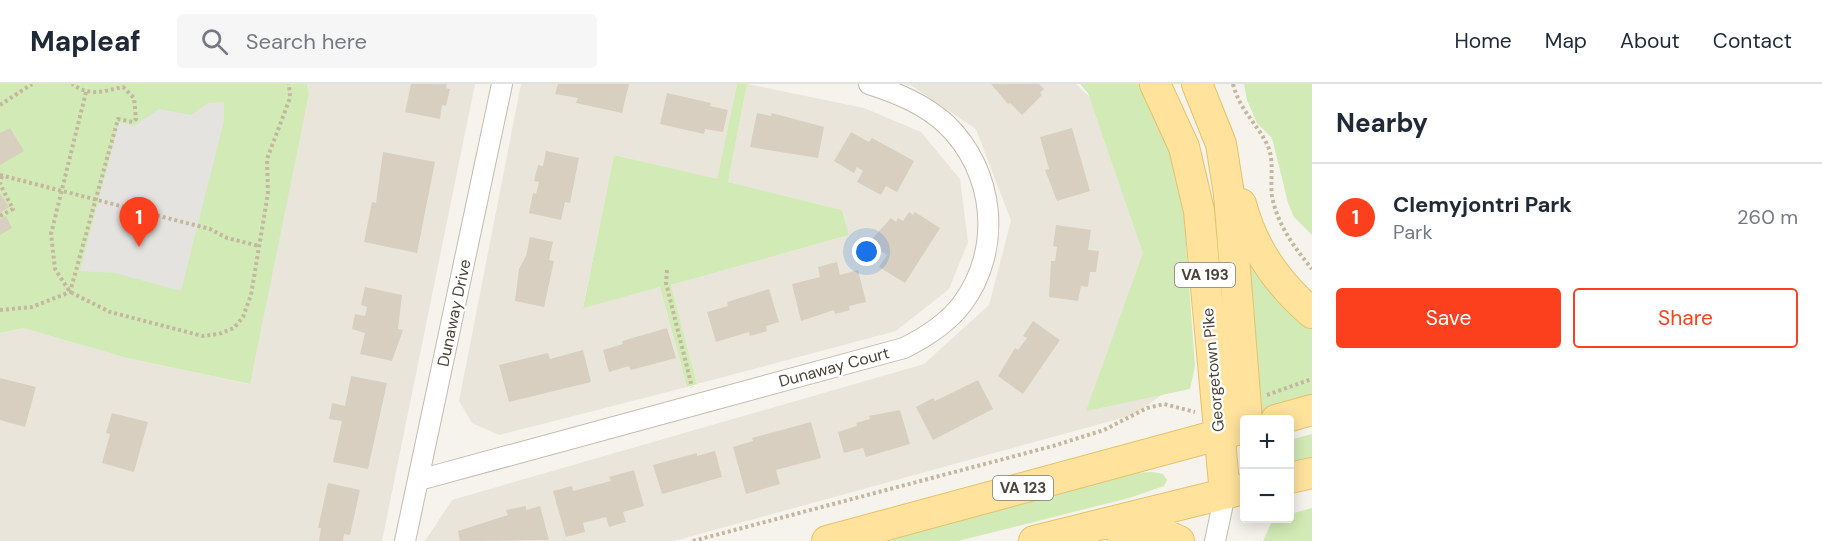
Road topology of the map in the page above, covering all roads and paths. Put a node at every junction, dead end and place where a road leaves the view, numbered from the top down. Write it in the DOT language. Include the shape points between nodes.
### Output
graph roads {
  1 [pos="32,84"];
  2 [pos="72,84"];
  3 [pos="289,84"];
  4 [pos="502,84"];
  5 [pos="869,84"];
  6 [pos="1155,84"];
  7 [pos="1197,84"];
  8 [pos="1233,84"];
  9 [pos="86,92"];
  10 [pos="0,105"];
  11 [pos="1221,144"];
  12 [pos="1,175"];
  13 [pos="61,191"];
  14 [pos="96,200"];
  15 [pos="0,216"];
  16 [pos="259,246"];
  17 [pos="1312,269"];
  18 [pos="667,270"];
  19 [pos="70,292"];
  20 [pos="0,310"];
  21 [pos="1312,313"];
  22 [pos="1312,380"];
  23 [pos="696,405"];
  24 [pos="1312,410"];
  25 [pos="1294,415"];
  26 [pos="1237,421"];
  27 [pos="1312,473"];
  28 [pos="1294,477"];
  29 [pos="419,480"];
  30 [pos="1235,491"];
  31 [pos="1074,531"];
  32 [pos="405,541"];
  33 [pos="693,541"];
  34 [pos="827,541"];
  35 [pos="1034,541"];
  36 [pos="1179,541"];
  37 [pos="1215,541"];
  1 -- 10 [label="path"];
  2 -- 9 [label="path"];
  3 -- 16 [label="path" via="290,98 267,159 268,193"];
  4 -- 29 [label="street, Dunaway Drive"];
  5 -- 23 [label="street, Dunaway Court" via="909,99 944,122 974,162 988,208 988,236 974,285 945,323 904,348"];
  6 -- 26 [label="main road, Georgetown Pike / VA 193" via="1184,147"];
  7 -- 11 [label="main road, Georgetown Pike / VA 193"];
  8 -- 17 [label="path" via="1239,103 1268,147 1277,214 1290,241"];
  9 -- 13 [label="path"];
  9 -- 14 [label="path" via="123,87 134,98 137,108 134,122 118,118"];
  11 -- 21 [label="main road" via="1260,254"];
  11 -- 26 [label="main road, Georgetown Pike / VA 193" via="1232,226"];
  12 -- 13 [label="path"];
  12 -- 15 [label="path" via="0,184 13,209"];
  13 -- 14 [label="path"];
  13 -- 19 [label="path" via="51,248 55,269"];
  14 -- 16 [label="path" via="210,229"];
  14 -- 19 [label="path"];
  16 -- 19 [label="path" via="243,318 234,328 219,334 203,336 120,317"];
  18 -- 23 [label="path" via="666,283"];
  19 -- 20 [label="path" via="32,307"];
  22 -- 26 [label="path"];
  23 -- 29 [label="street, Dunaway Court"];
  24 -- 25 [label="main road"];
  26 -- 30 [label="main road, Georgetown Pike / VA 193"];
  26 -- 33 [label="path" via="1164,404 1147,408 1104,430 1053,446"];
  26 -- 34 [label="main road, VA 123"];
  27 -- 28 [label="main road"];
  29 -- 32 [label="street, Dunaway Drive"];
  30 -- 31 [label="main road"];
  30 -- 37 [label="street"];
  31 -- 35 [label="main road"];
  31 -- 36 [label="main road" via="1155,530"];
}
